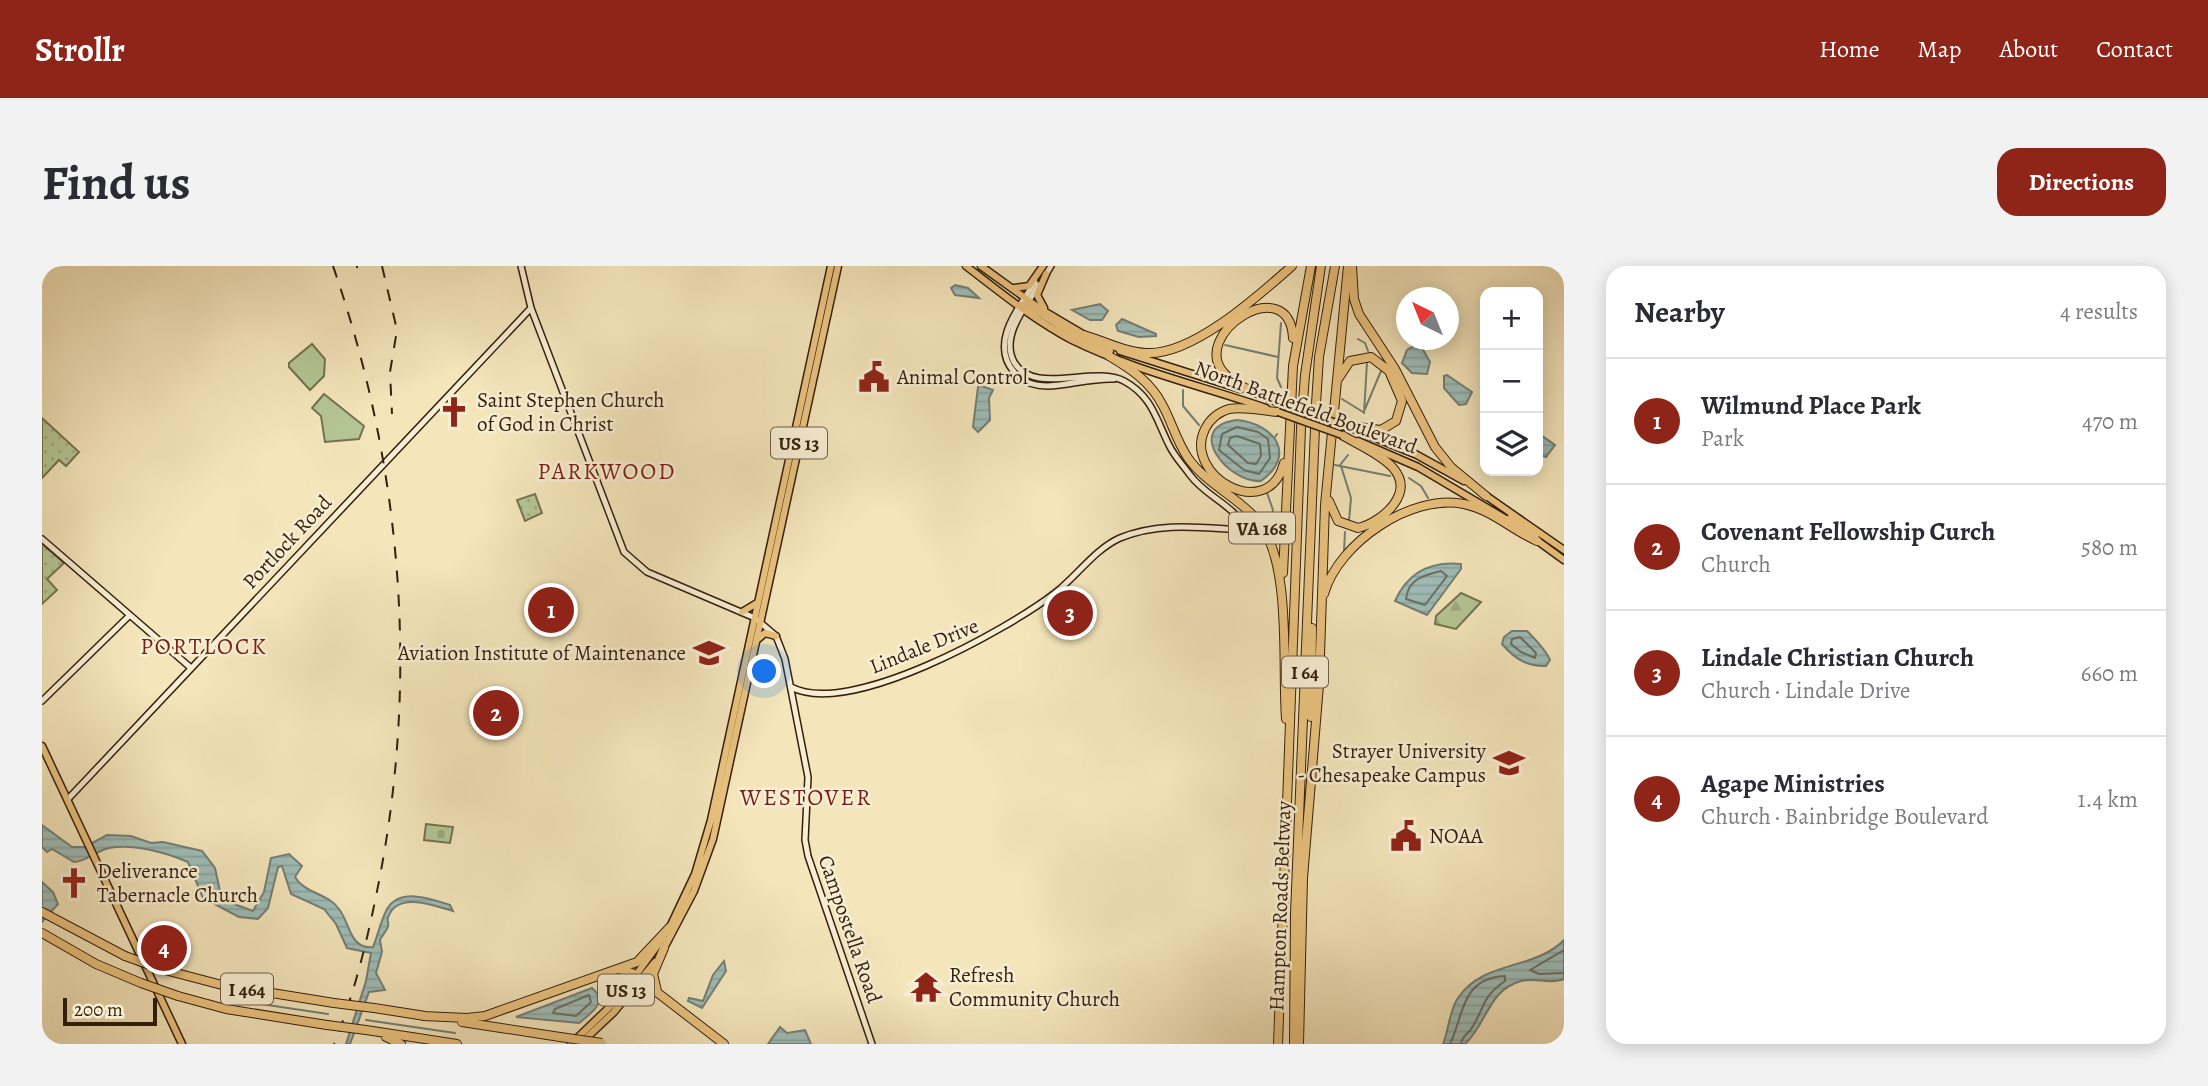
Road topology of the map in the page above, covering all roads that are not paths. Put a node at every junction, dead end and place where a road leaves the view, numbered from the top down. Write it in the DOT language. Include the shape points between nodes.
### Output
graph roads {
  1 [pos="521,266"];
  2 [pos="831,266"];
  3 [pos="839,266"];
  4 [pos="965,266"];
  5 [pos="981,266"];
  6 [pos="1051,266"];
  7 [pos="1292,266"];
  8 [pos="1311,266"];
  9 [pos="1328,266"];
  10 [pos="1350,266"];
  11 [pos="1045,269"];
  12 [pos="1010,288"];
  13 [pos="1025,304"];
  14 [pos="531,308"];
  15 [pos="520,319"];
  16 [pos="536,322"];
  17 [pos="1065,324"];
  18 [pos="1084,335"];
  19 [pos="1110,356"];
  20 [pos="1152,363"];
  21 [pos="1293,366"];
  22 [pos="1333,399"];
  23 [pos="1278,402"];
  24 [pos="1278,412"];
  25 [pos="1342,425"];
  26 [pos="1288,432"];
  27 [pos="1342,435"];
  28 [pos="1328,472"];
  29 [pos="1486,496"];
  30 [pos="1312,499"];
  31 [pos="1499,514"];
  32 [pos="42,539"];
  33 [pos="1537,541"];
  34 [pos="1564,552"];
  35 [pos="1564,560"];
  36 [pos="759,602"];
  37 [pos="742,612"];
  38 [pos="130,615"];
  39 [pos="1321,615"];
  40 [pos="758,619"];
  41 [pos="1282,623"];
  42 [pos="775,636"];
  43 [pos="757,641"];
  44 [pos="191,668"];
  45 [pos="791,687"];
  46 [pos="808,694"];
  47 [pos="42,701"];
  48 [pos="794,705"];
  49 [pos="42,746"];
  50 [pos="1289,759"];
  51 [pos="1311,761"];
  52 [pos="68,799"];
  53 [pos="42,912"];
  54 [pos="670,927"];
  55 [pos="43,934"];
  56 [pos="664,948"];
  57 [pos="616,972"];
  58 [pos="639,978"];
  59 [pos="659,993"];
  60 [pos="423,1016"];
  61 [pos="366,1030"];
  62 [pos="182,1044"];
  63 [pos="401,1044"];
  64 [pos="457,1044"];
  65 [pos="570,1044"];
  66 [pos="580,1044"];
  67 [pos="605,1044"];
  68 [pos="724,1044"];
  69 [pos="872,1044"];
  70 [pos="1278,1044"];
  71 [pos="1292,1044"];
  72 [pos="1299,1044"];
  1 -- 14 [label="main road, Campostella Road"];
  2 -- 36 [label="main road, US 13"];
  3 -- 40 [label="main road, US 13"];
  4 -- 13 [label="main road, North Battlefield Boulevard / VA 168"];
  5 -- 12 [label="main road, North Battlefield Boulevard / VA 168"];
  6 -- 11 [label="main road"];
  7 -- 18 [label="highway" via="1202,336 1175,349 1133,351"];
  8 -- 21 [label="highway"];
  9 -- 30 [label="highway, Hampton Roads Beltway / I 64"];
  9 -- 50 [label="highway, Hampton Roads Beltway / I 64" via="1305,374"];
  9 -- 70 [label="highway" via="1308,403"];
  9 -- 71 [label="highway" via="1314,398"];
  10 -- 22 [label="highway"];
  10 -- 29 [label="highway" via="1359,314 1395,369 1431,441 1451,467"];
  11 -- 12 [label="main road" via="1026,287"];
  11 -- 13 [label="main road"];
  11 -- 17 [label="main road" via="1037,300"];
  12 -- 13 [label="main road, North Battlefield Boulevard / VA 168"];
  13 -- 17 [label="main road, North Battlefield Boulevard / VA 168"];
  13 -- 19 [label="main road, North Battlefield Boulevard / VA 168" via="1073,340"];
  13 -- 20 [label="main road" via="1084,340"];
  13 -- 46 [label="main road, Lindale Drive" via="1010,349 1024,373 1041,379 1108,375 1124,381 1150,402 1171,448 1193,480 1241,518 1246,530 1163,526 1127,536 1108,545 1054,594 970,647 869,685"];
  14 -- 15 [label="main road, Portlock Road"];
  14 -- 16 [label="main road, Campostella Road"];
  15 -- 16 [label="main road" via="529,317"];
  15 -- 44 [label="main road, Portlock Road"];
  16 -- 37 [label="main road, Campostella Road" via="624,552 647,572"];
  17 -- 18 [label="main road, North Battlefield Boulevard / VA 168"];
  18 -- 20 [label="main road, North Battlefield Boulevard / VA 168"];
  19 -- 24 [label="main road, North Battlefield Boulevard"];
  19 -- 41 [label="highway, VA 168" via="1155,393 1183,450 1201,474 1250,512 1264,529 1278,566"];
  20 -- 23 [label="main road, North Battlefield Boulevard / VA 168"];
  21 -- 23 [label="highway" via="1291,325 1273,308 1248,313 1218,342 1216,356 1225,374"];
  21 -- 26 [label="highway"];
  22 -- 25 [label="highway" via="1342,369 1363,357 1383,363 1401,394 1400,414 1389,427 1373,430"];
  22 -- 28 [label="highway"];
  23 -- 25 [label="main road, North Battlefield Boulevard / VA 168, bridge"];
  24 -- 26 [label="highway" via="1238,408 1214,417 1201,438 1206,464 1238,490 1264,489 1282,471"];
  24 -- 27 [label="main road, North Battlefield Boulevard, bridge"];
  25 -- 29 [label="main road, North Battlefield Boulevard" via="1429,461"];
  26 -- 41 [label="highway"];
  27 -- 28 [label="highway" via="1390,464 1399,481 1398,497 1388,511 1367,525 1347,527 1331,512"];
  27 -- 31 [label="main road, North Battlefield Boulevard" via="1418,467"];
  28 -- 39 [label="highway, VA 168"];
  29 -- 34 [label="main road, North Battlefield Boulevard"];
  30 -- 51 [label="highway"];
  30 -- 71 [label="highway, Hampton Roads Beltway / I 64"];
  31 -- 33 [label="main road, North Battlefield Boulevard"];
  31 -- 34 [label="main road"];
  32 -- 38 [label="main road"];
  33 -- 35 [label="main road, North Battlefield Boulevard"];
  33 -- 39 [label="highway" via="1469,506 1441,502 1413,508 1346,555 1328,584"];
  36 -- 37 [label="main road"];
  36 -- 40 [label="main road, US 13"];
  37 -- 40 [label="main road, Campostella Road"];
  38 -- 44 [label="main road"];
  38 -- 47 [label="main road"];
  39 -- 51 [label="highway, VA 168"];
  40 -- 42 [label="main road, Campostella Road"];
  40 -- 43 [label="main road, US 13"];
  40 -- 54 [label="main road, US 13" via="707,838"];
  41 -- 50 [label="highway, VA 168"];
  42 -- 43 [label="main road" via="765,633"];
  42 -- 45 [label="main road, Campostella Road"];
  43 -- 56 [label="main road, US 13" via="713,839 694,891"];
  44 -- 52 [label="main road, Portlock Road"];
  45 -- 46 [label="main road, Lindale Drive"];
  45 -- 48 [label="main road, Campostella Road"];
  46 -- 48 [label="main road"];
  48 -- 69 [label="main road, Campostella Road" via="809,784 808,856"];
  49 -- 52 [label="main road"];
  50 -- 70 [label="highway, Hampton Roads Beltway / I 64"];
  51 -- 72 [label="highway, VA 168"];
  52 -- 62 [label="main road"];
  53 -- 60 [label="highway, I 464, bridge" via="124,956 161,969 232,987"];
  54 -- 57 [label="highway" via="643,958"];
  54 -- 58 [label="main road, US 13"];
  55 -- 61 [label="highway, I 464, bridge" via="96,964 177,996 226,1009"];
  56 -- 58 [label="main road, US 13"];
  56 -- 59 [label="highway" via="653,974"];
  57 -- 58 [label="highway" via="624,970"];
  57 -- 60 [label="highway" via="485,1016"];
  58 -- 59 [label="highway"];
  58 -- 65 [label="main road, US 13"];
  58 -- 66 [label="main road, US 13"];
  59 -- 68 [label="highway"];
  60 -- 67 [label="highway, I 464, bridge"];
  61 -- 63 [label="highway"];
  61 -- 64 [label="highway, I 464"];
}
